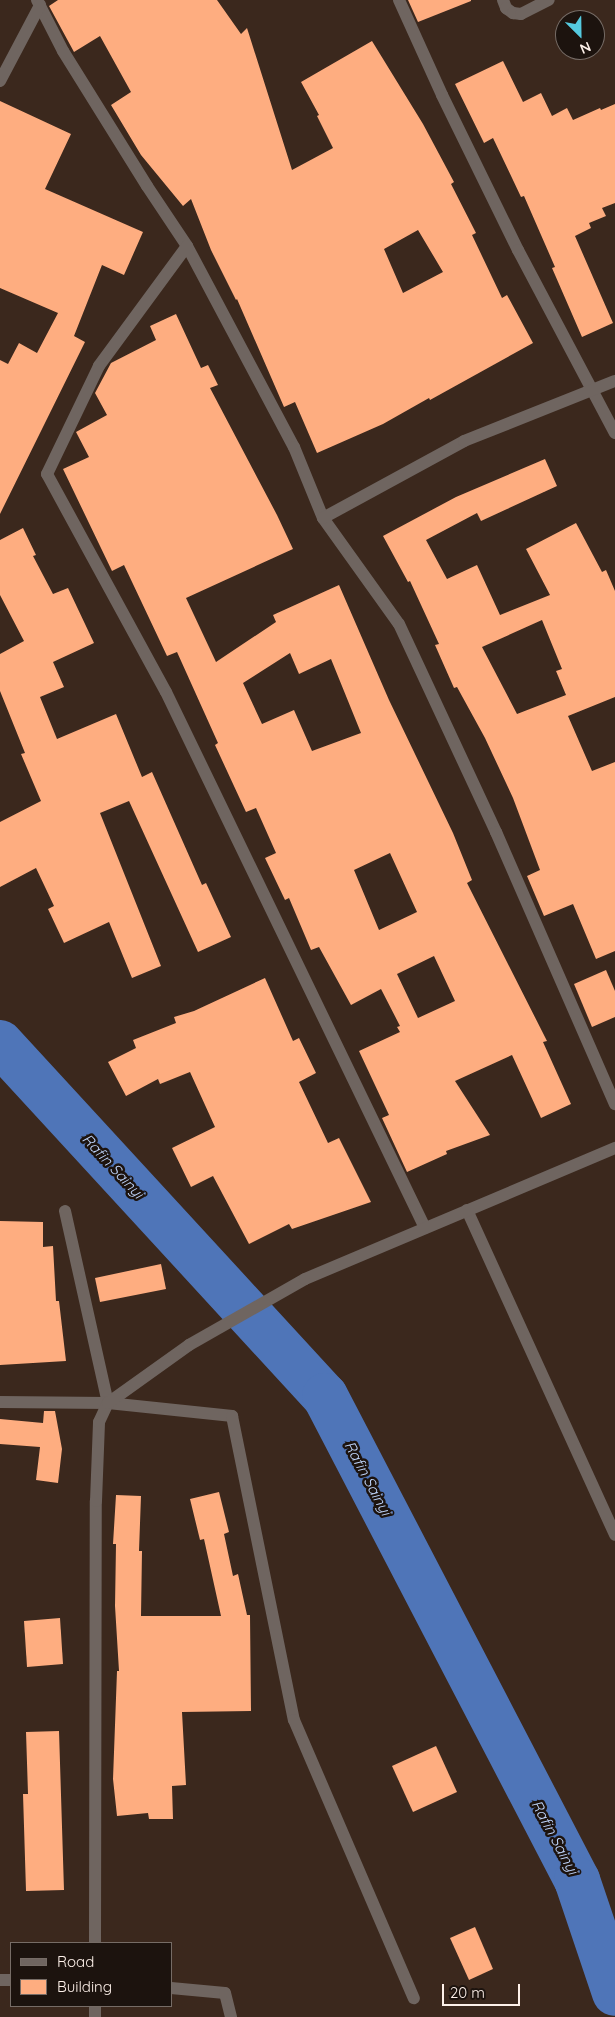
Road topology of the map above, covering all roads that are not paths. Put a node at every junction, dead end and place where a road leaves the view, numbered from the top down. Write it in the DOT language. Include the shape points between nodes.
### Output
graph roads {
  1 [pos="399,0"];
  2 [pos="503,0"];
  3 [pos="549,0"];
  4 [pos="39,3"];
  5 [pos="0,80"];
  6 [pos="187,246"];
  7 [pos="615,381"];
  8 [pos="592,391"];
  9 [pos="615,433"];
  10 [pos="323,518"];
  11 [pos="615,1104"];
  12 [pos="615,1148"];
  13 [pos="467,1210"];
  14 [pos="65,1211"];
  15 [pos="425,1228"];
  16 [pos="0,1402"];
  17 [pos="108,1403"];
  18 [pos="615,1535"];
  19 [pos="95,1942"];
  20 [pos="172,1988"];
  21 [pos="414,1998"];
  22 [pos="231,2017"];
  1 -- 8 [label="street" via="518,250"];
  2 -- 3 [label="street" via="506,8 521,14"];
  4 -- 5 [label="street"];
  4 -- 6 [label="street" via="63,51"];
  6 -- 10 [label="street" via="294,447"];
  6 -- 15 [label="street" via="99,366 47,474 166,692"];
  7 -- 8 [label="street"];
  8 -- 9 [label="street"];
  8 -- 10 [label="street" via="464,442"];
  10 -- 11 [label="street" via="399,624 496,832"];
  12 -- 13 [label="street"];
  13 -- 15 [label="street"];
  13 -- 18 [label="street"];
  14 -- 17 [label="street"];
  15 -- 17 [label="street" via="305,1279 189,1345"];
  16 -- 17 [label="street"];
  17 -- 19 [label="street" via="99,1422 96,1501"];
  17 -- 21 [label="street" via="232,1416 294,1720"];
  20 -- 22 [label="street" via="225,1993"];
}
